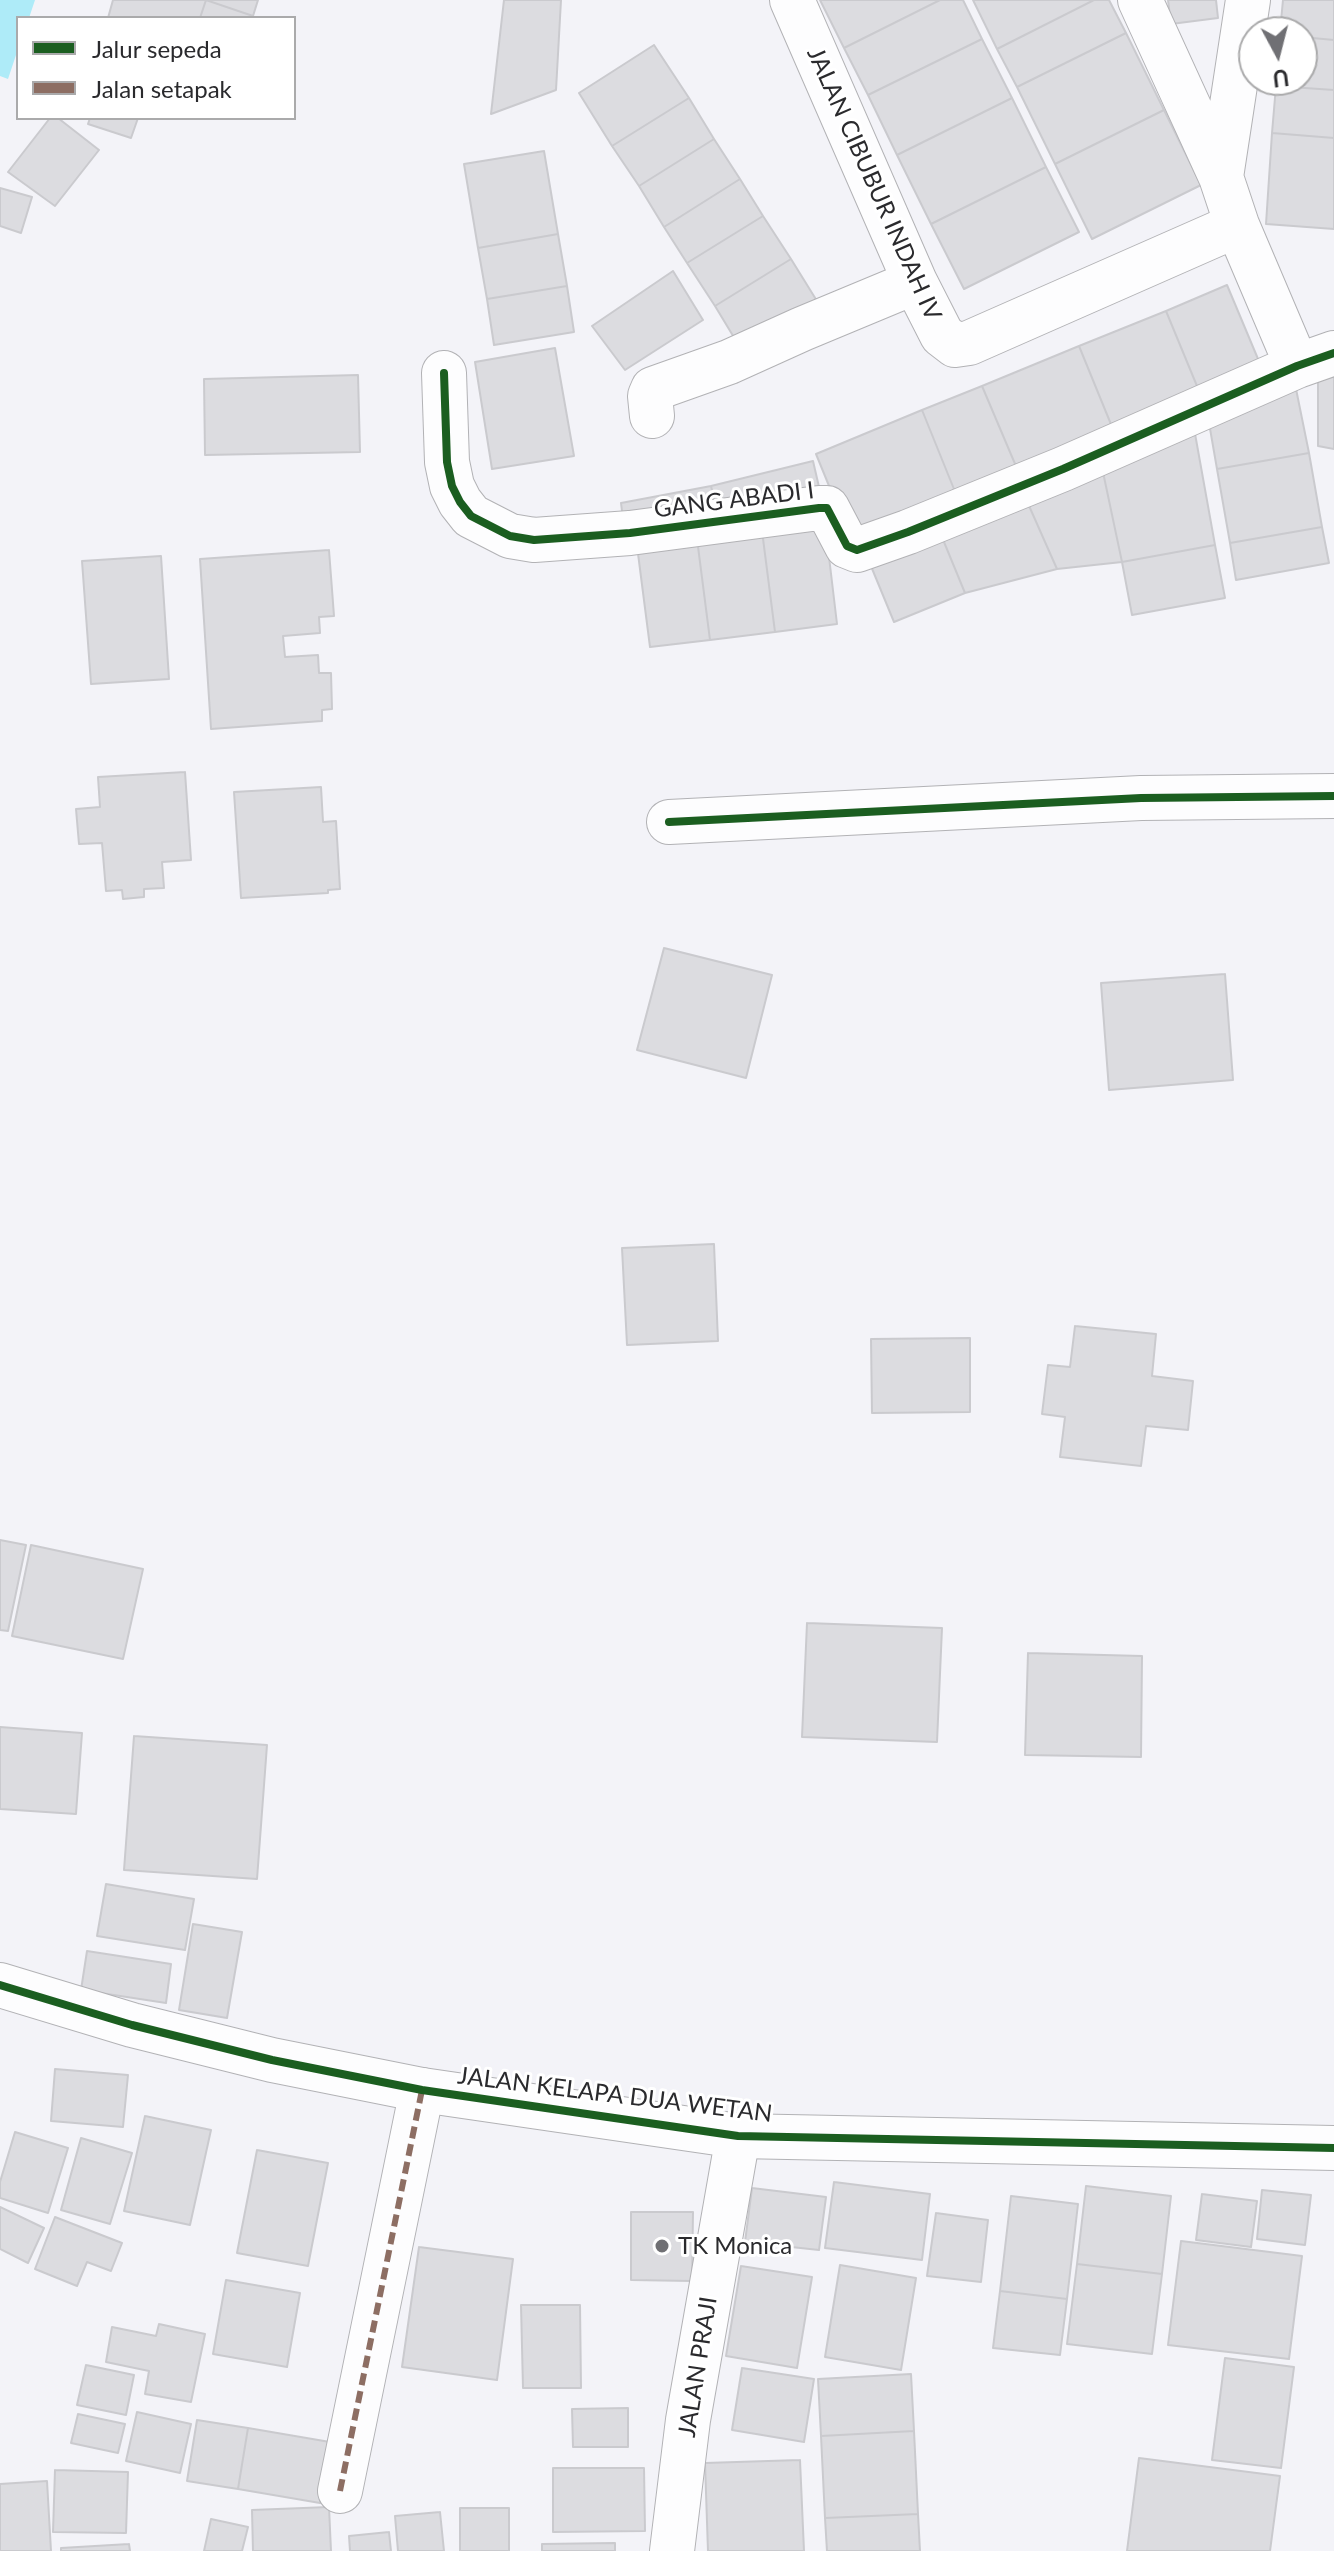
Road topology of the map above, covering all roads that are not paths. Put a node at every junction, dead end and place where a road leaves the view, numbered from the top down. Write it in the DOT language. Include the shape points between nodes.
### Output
graph roads {
  1 [pos="792,0"];
  2 [pos="1140,0"];
  3 [pos="1248,0"];
  4 [pos="1221,177"];
  5 [pos="1237,225"];
  6 [pos="915,282"];
  7 [pos="1316,359"];
  8 [pos="444,373"];
  9 [pos="652,416"];
  10 [pos="1334,796"];
  11 [pos="669,822"];
  12 [pos="0,1985"];
  13 [pos="422,2090"];
  14 [pos="738,2136"];
  15 [pos="1334,2148"];
  16 [pos="340,2491"];
  17 [pos="672,2551"];
  1 -- 6 [label="street, JALAN CIBUBUR INDAH IV"];
  2 -- 4 [label="street"];
  3 -- 4 [label="street"];
  4 -- 5 [label="street"];
  5 -- 6 [label="street, JALAN CIBUBUR INDAH IV" via="969,343 955,345 942,335"];
  5 -- 7 [label="street"];
  6 -- 9 [label="street" via="653,389"];
  7 -- 8 [label="street, GANG ABADI I" via="1063,469 857,550 847,546 827,508 534,540 500,531 471,516 452,486"];
  10 -- 11 [label="street" via="1141,798"];
  12 -- 13 [label="street, JALAN KELAPA DUA WETAN" via="258,2057"];
  13 -- 14 [label="street, JALAN KELAPA DUA WETAN"];
  13 -- 16 [label="street"];
  14 -- 15 [label="street, JALAN KELAPA DUA WETAN"];
  14 -- 17 [label="street, JALAN PRAJI" via="688,2420"];
}
